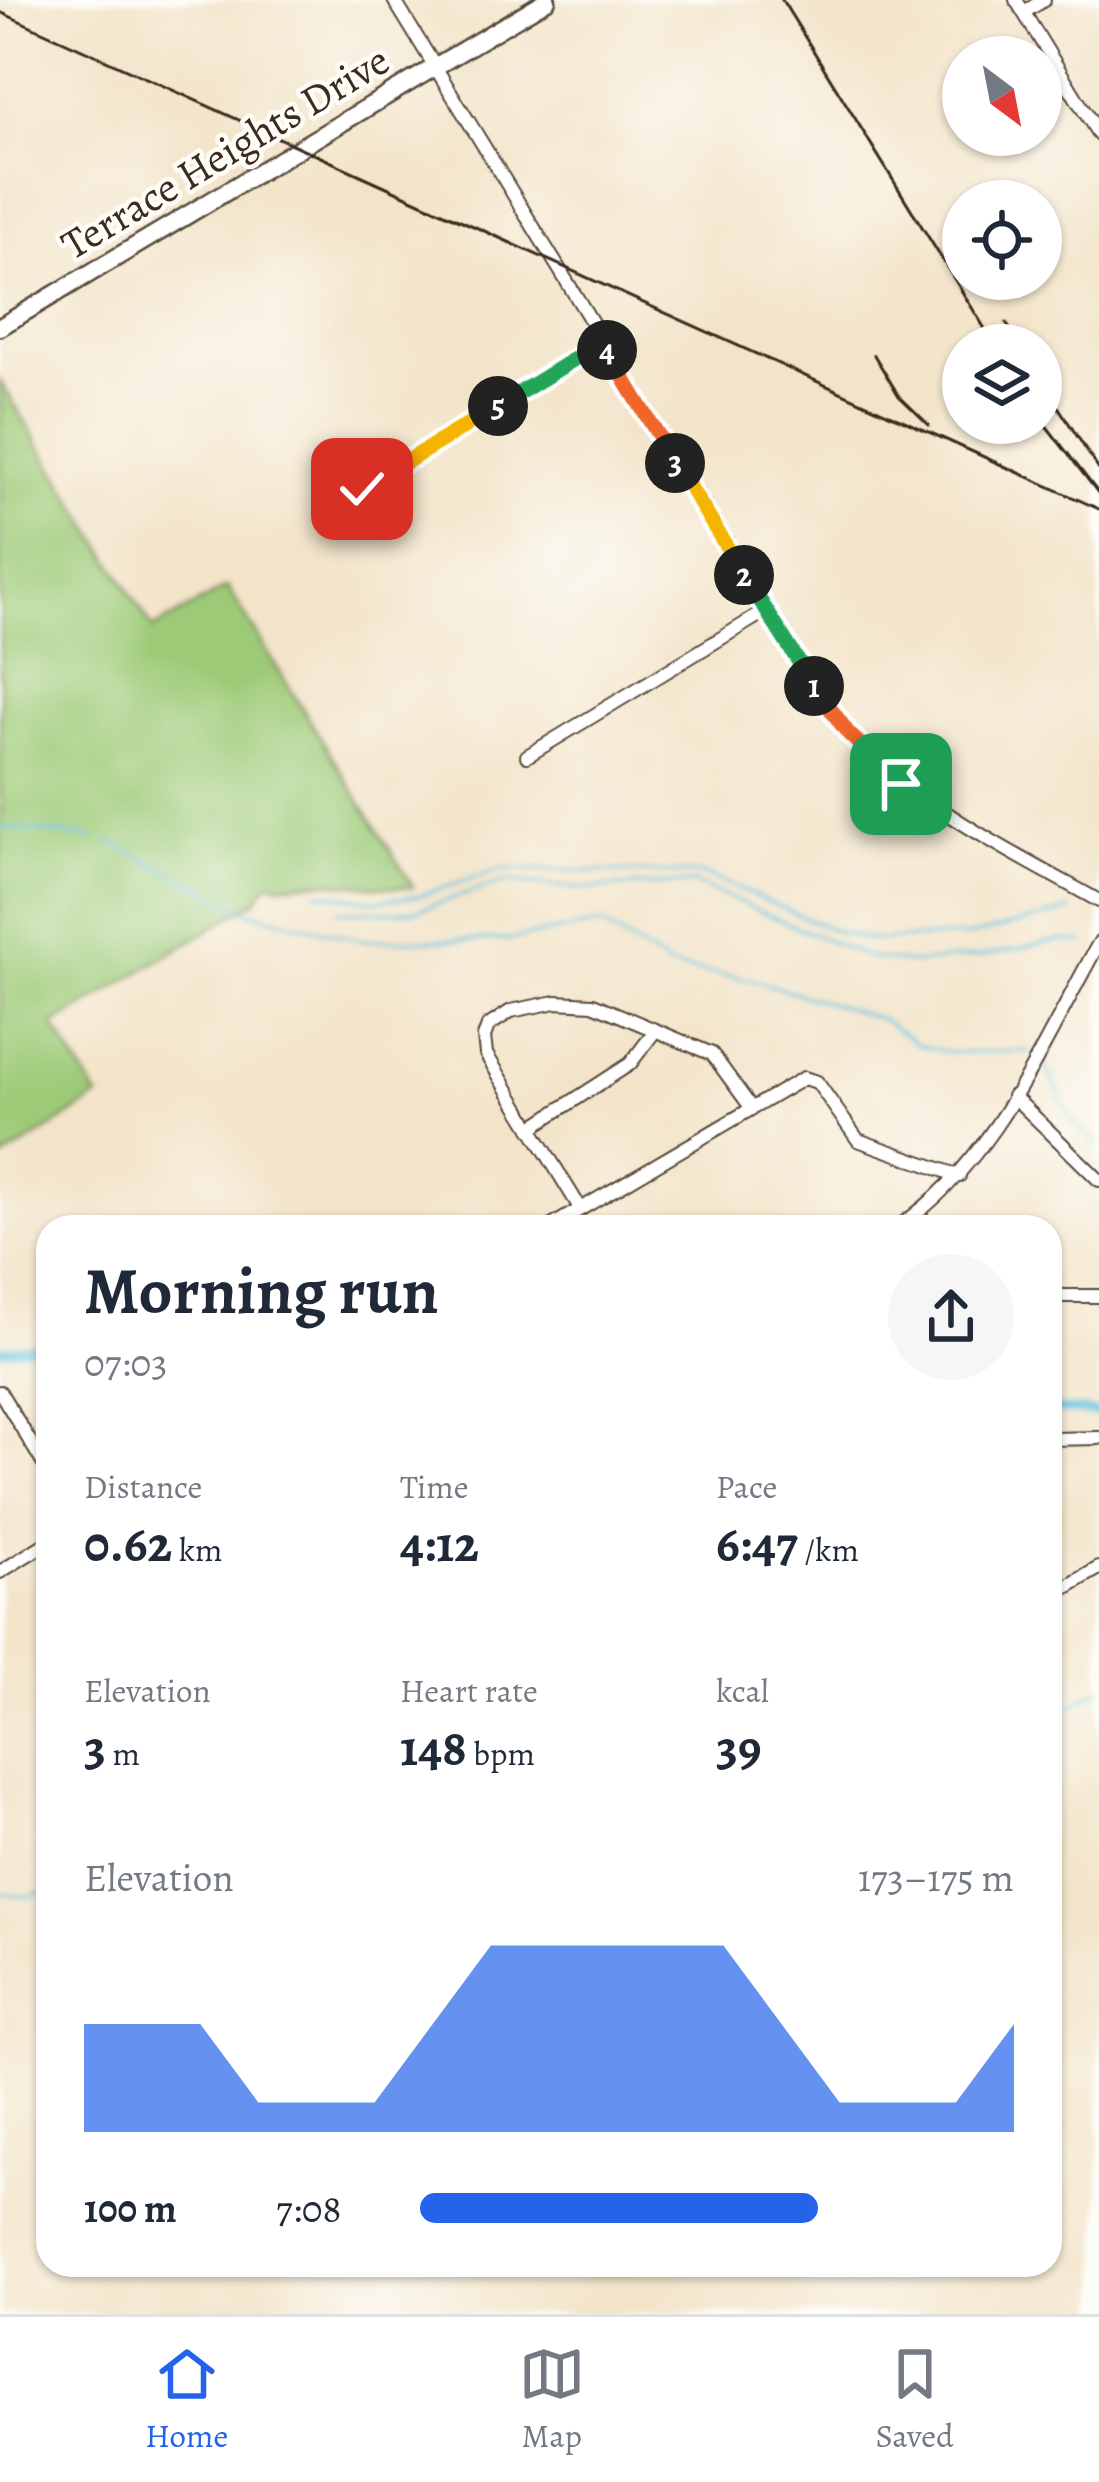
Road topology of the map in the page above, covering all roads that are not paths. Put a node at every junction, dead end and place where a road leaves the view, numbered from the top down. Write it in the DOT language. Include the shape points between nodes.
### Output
graph roads {
  1 [pos="394,0"];
  2 [pos="547,0"];
  3 [pos="1044,0"];
  4 [pos="1020,6"];
  5 [pos="436,69"];
  6 [pos="1097,127"];
  7 [pos="0,327"];
  8 [pos="602,342"];
  9 [pos="362,489"];
  10 [pos="766,611"];
  11 [pos="527,756"];
  12 [pos="1099,901"];
  13 [pos="1099,943"];
  14 [pos="655,1031"];
  15 [pos="1013,1096"];
  16 [pos="750,1106"];
  17 [pos="531,1128"];
  18 [pos="959,1176"];
  19 [pos="1099,1180"];
  20 [pos="580,1208"];
  21 [pos="569,1215"];
  22 [pos="912,1215"];
  23 [pos="1062,1296"];
  24 [pos="1099,1296"];
  25 [pos="0,1392"];
  26 [pos="1062,1438"];
  27 [pos="1099,1438"];
  28 [pos="36,1451"];
  29 [pos="36,1550"];
  30 [pos="1099,1568"];
  31 [pos="0,1572"];
  32 [pos="1062,1590"];
  1 -- 5 [label="street"];
  2 -- 5 [label="main road, Terrace Heights Drive"];
  3 -- 4 [label="street"];
  4 -- 6 [label="street"];
  5 -- 7 [label="main road, Terrace Heights Drive"];
  5 -- 8 [label="street"];
  8 -- 9 [label="street"];
  8 -- 10 [label="street"];
  10 -- 11 [label="street"];
  10 -- 12 [label="street" via="830,710 901,784"];
  13 -- 15 [label="street"];
  14 -- 16 [label="street" via="712,1054"];
  14 -- 17 [label="street" via="629,1064"];
  14 -- 17 [label="street" via="593,1004 556,1002 497,1018 484,1037 486,1054"];
  15 -- 18 [label="street"];
  15 -- 19 [label="street"];
  16 -- 18 [label="street" via="811,1079 858,1140"];
  16 -- 20 [label="street"];
  17 -- 20 [label="street"];
  18 -- 22 [label="street"];
  20 -- 21 [label="street"];
  23 -- 24 [label="street"];
  25 -- 28 [label="street"];
  26 -- 27 [label="street"];
  29 -- 31 [label="street"];
  30 -- 32 [label="street"];
}
